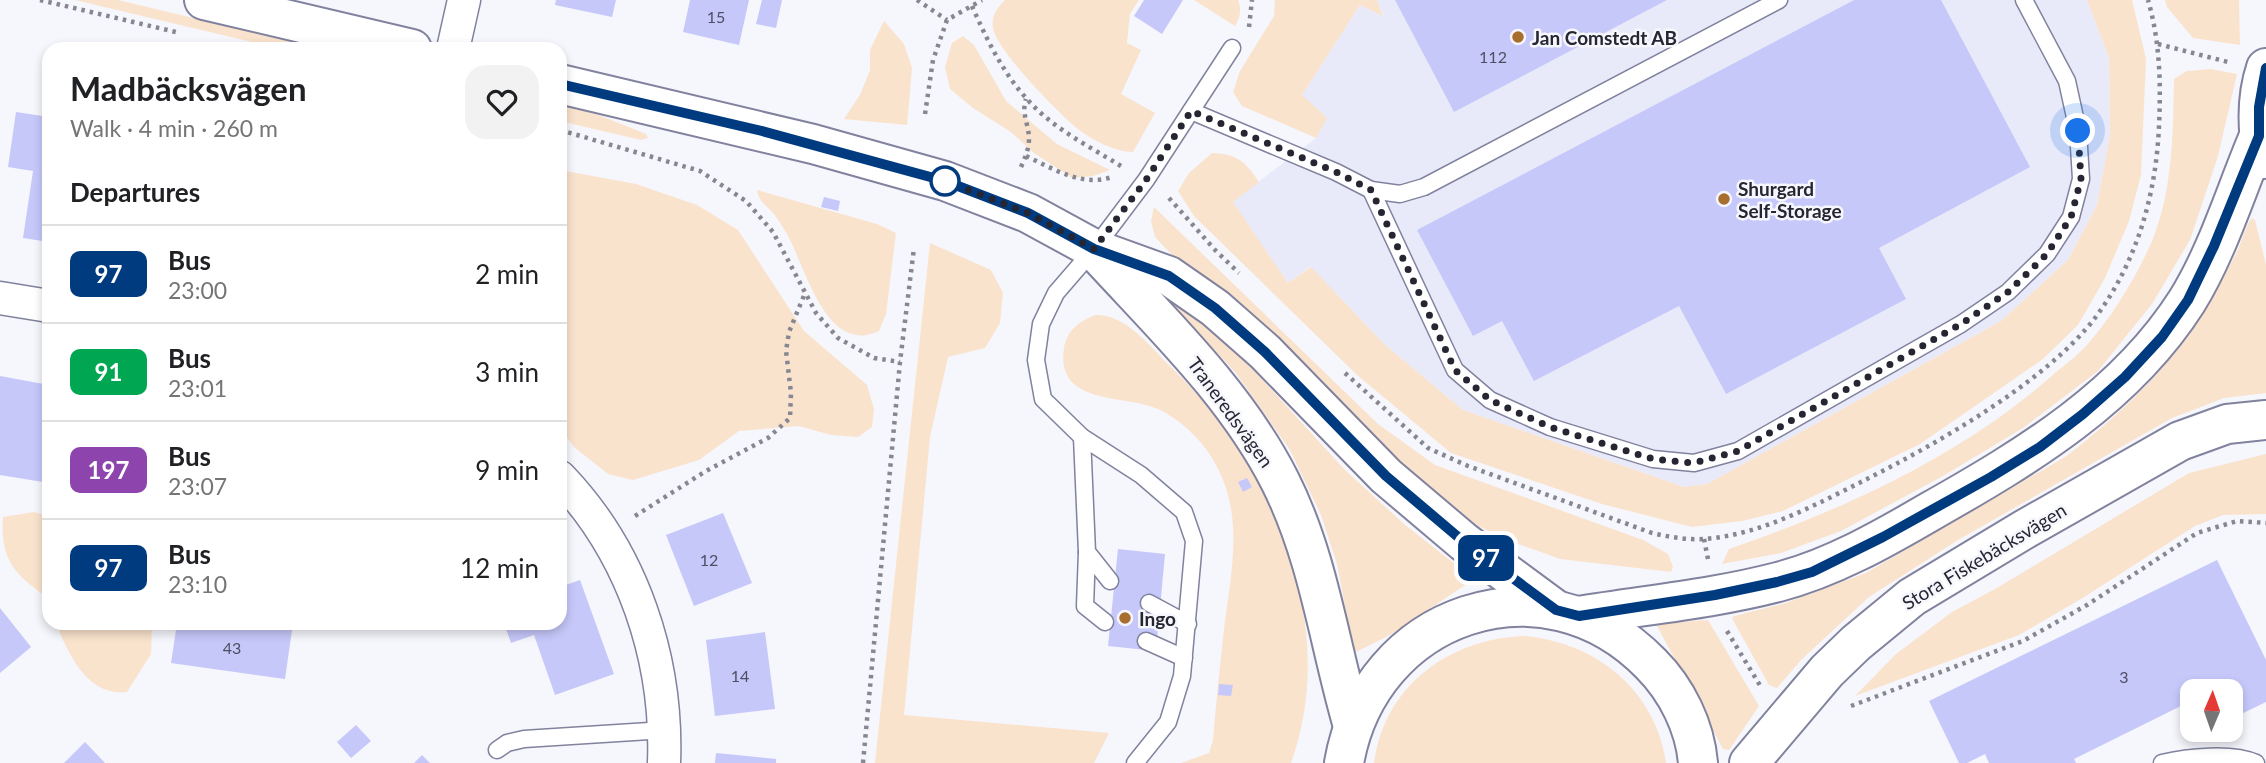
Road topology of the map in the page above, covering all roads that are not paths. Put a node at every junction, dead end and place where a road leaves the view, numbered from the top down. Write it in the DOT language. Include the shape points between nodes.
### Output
graph roads {
  1 [pos="204,0"];
  2 [pos="464,0"];
  3 [pos="1780,0"];
  4 [pos="2024,0"];
  5 [pos="382,42"];
  6 [pos="455,42"];
  7 [pos="1232,48"];
  8 [pos="2248,65"];
  9 [pos="567,86"];
  10 [pos="1191,111"];
  11 [pos="2259,136"];
  12 [pos="2266,178"];
  13 [pos="1371,190"];
  14 [pos="1094,249"];
  15 [pos="0,298"];
  16 [pos="42,305"];
  17 [pos="2266,420"];
  18 [pos="1082,437"];
  19 [pos="567,486"];
  20 [pos="1087,552"];
  21 [pos="1110,581"];
  22 [pos="1149,603"];
  23 [pos="1567,613"];
  24 [pos="1105,622"];
  25 [pos="1188,624"];
  26 [pos="1146,641"];
  27 [pos="1184,658"];
  28 [pos="665,730"];
  29 [pos="1344,748"];
  30 [pos="497,750"];
  31 [pos="664,763"];
  32 [pos="1135,763"];
  33 [pos="1698,763"];
  34 [pos="1749,763"];
  35 [pos="2162,763"];
  36 [pos="2256,763"];
  1 -- 5 [label="street"];
  2 -- 6 [label="street"];
  3 -- 13 [label="lane" via="1424,187 1400,194"];
  4 -- 13 [label="lane" via="2067,81 2078,131 2081,179 2071,217 2047,254 2008,292 1961,324 1738,451 1694,463 1653,459 1550,427 1490,400 1455,370"];
  7 -- 10 [label="lane"];
  8 -- 11 [label="street" via="2259,107"];
  9 -- 14 [label="street, Traneredsvägen" via="945,181 1028,213"];
  10 -- 13 [label="lane"];
  10 -- 14 [label="lane"];
  11 -- 12 [label="street"];
  11 -- 23 [label="street" via="2188,300 2162,337 2125,377 2040,447 1812,572 1715,595"];
  14 -- 18 [label="lane" via="1056,293 1041,324 1036,360 1043,399"];
  14 -- 23 [label="street, Traneredsvägen" via="1169,276 1215,308 1265,352 1386,476 1464,542"];
  14 -- 29 [label="street, Traneredsvägen" via="1211,378 1276,474 1314,568"];
  15 -- 16 [label="street"];
  17 -- 34 [label="street, Stora Fiskebäcksvägen" via="2227,424 2180,441 1912,597 1827,671"];
  18 -- 20 [label="lane"];
  18 -- 25 [label="lane" via="1141,475 1184,512 1194,541"];
  19 -- 28 [label="street" via="597,522 626,574 650,633"];
  20 -- 21 [label="lane"];
  20 -- 24 [label="lane" via="1085,606"];
  22 -- 25 [label="lane"];
  23 -- 29 [label="street" via="1528,607 1481,612 1421,637 1380,676 1364,700"];
  23 -- 33 [label="street" via="1622,638 1658,670 1684,710"];
  25 -- 27 [label="lane"];
  26 -- 27 [label="lane"];
  27 -- 32 [label="lane" via="1168,722"];
  28 -- 30 [label="lane" via="524,739"];
  28 -- 31 [label="street"];
  35 -- 36 [label="lane" via="2219,757"];
}
